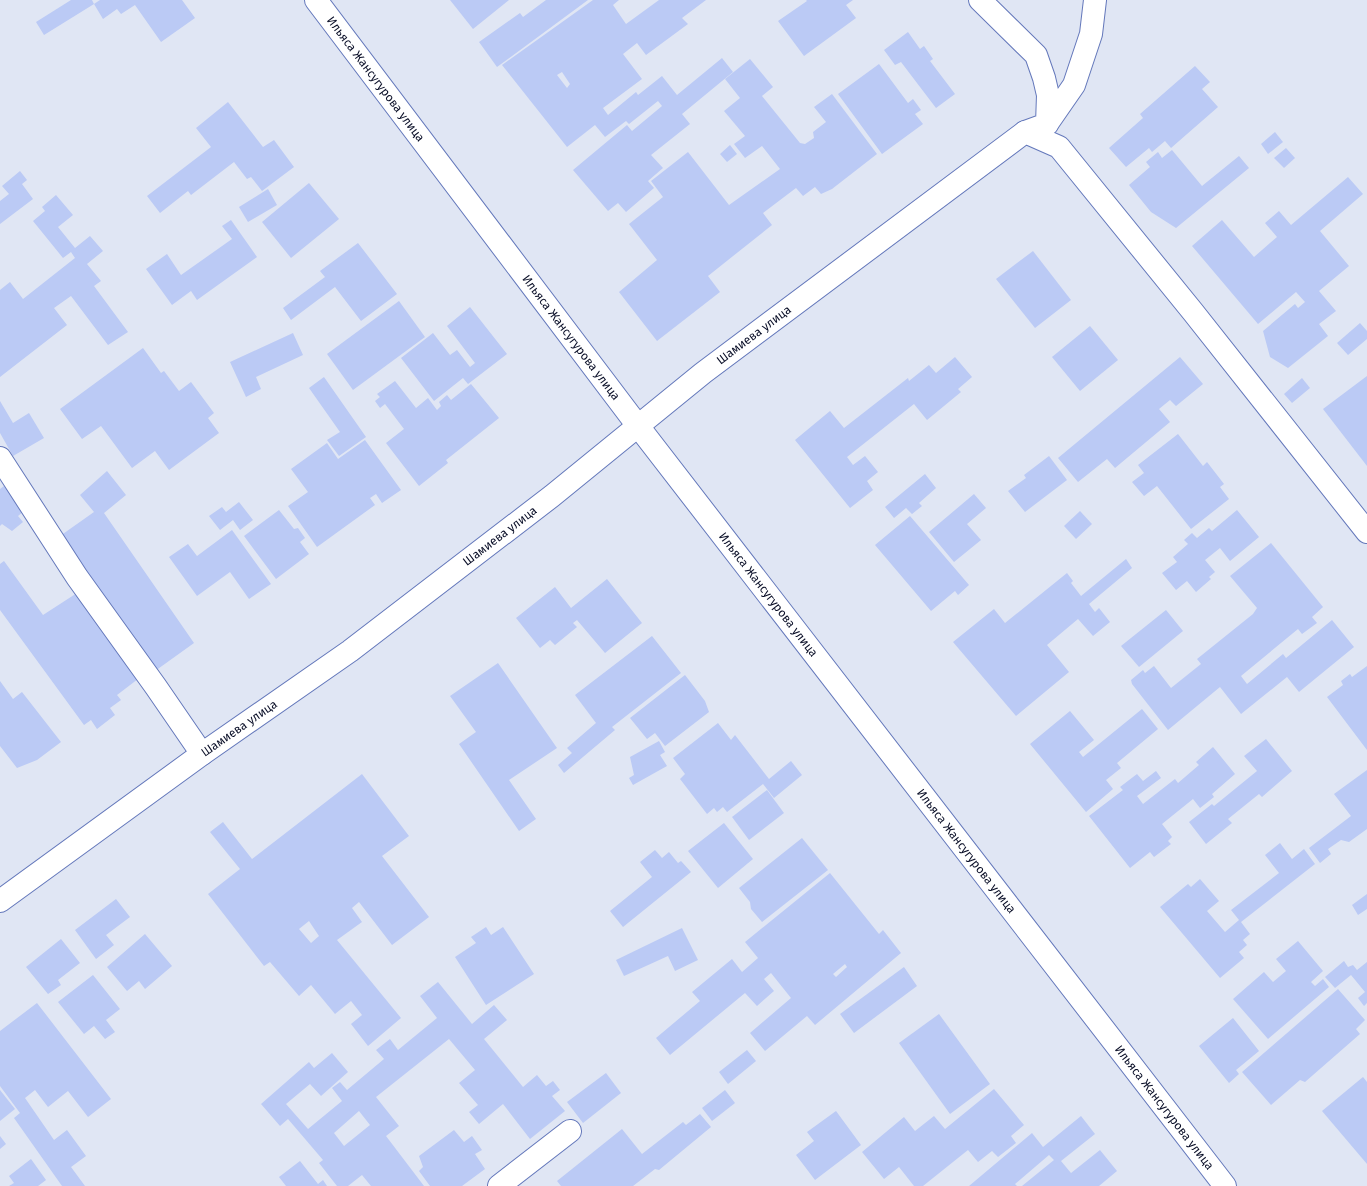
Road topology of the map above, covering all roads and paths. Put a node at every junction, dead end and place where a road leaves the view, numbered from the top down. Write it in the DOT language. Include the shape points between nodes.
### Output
graph roads {
  1 [pos="316,0"];
  2 [pos="980,0"];
  3 [pos="1095,0"];
  4 [pos="1047,124"];
  5 [pos="1025,132"];
  6 [pos="638,426"];
  7 [pos="0,458"];
  8 [pos="1367,532"];
  9 [pos="202,754"];
  10 [pos="0,901"];
  11 [pos="570,1131"];
  12 [pos="499,1186"];
  13 [pos="1225,1186"];
  1 -- 6 [label="street, Ильяса Жансугурова улица"];
  2 -- 4 [label="street" via="1036,55 1048,95"];
  3 -- 4 [label="street" via="1091,34 1074,85"];
  4 -- 5 [label="street, Шамиева улица"];
  5 -- 6 [label="street, Шамиева улица" via="703,373"];
  5 -- 8 [label="street" via="1058,147 1198,318"];
  6 -- 9 [label="street, Шамиева улица" via="552,496 350,651"];
  6 -- 13 [label="street, Ильяса Жансугурова улица"];
  7 -- 9 [label="street" via="76,577"];
  9 -- 10 [label="street, Шамиева улица"];
  11 -- 12 [label="street"];
}
